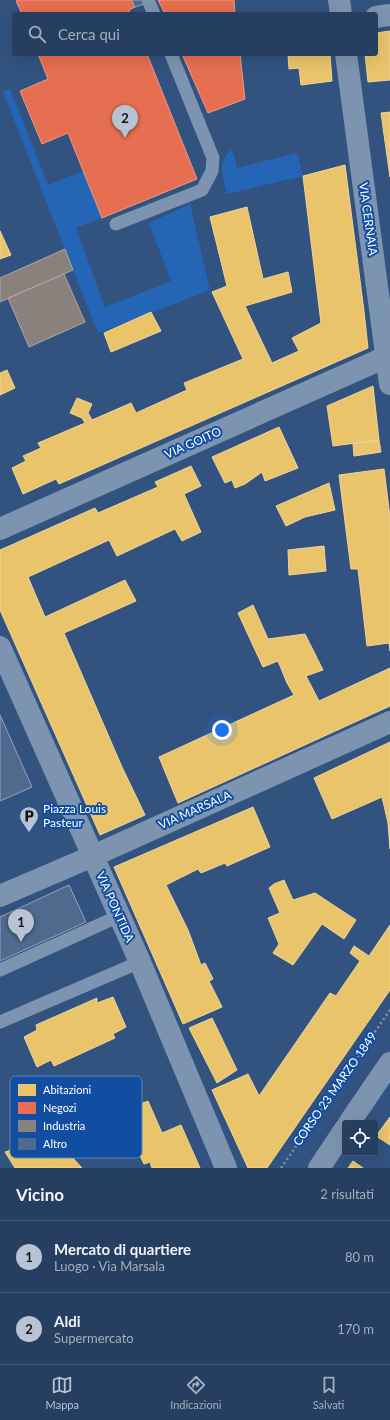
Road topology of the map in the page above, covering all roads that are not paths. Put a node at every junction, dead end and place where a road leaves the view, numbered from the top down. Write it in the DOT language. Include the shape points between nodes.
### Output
graph roads {
  1 [pos="148,0"];
  2 [pos="339,0"];
  3 [pos="153,12"];
  4 [pos="341,12"];
  5 [pos="390,15"];
  6 [pos="378,17"];
  7 [pos="172,56"];
  8 [pos="346,56"];
  9 [pos="116,224"];
  10 [pos="386,357"];
  11 [pos="390,384"];
  12 [pos="0,529"];
  13 [pos="0,647"];
  14 [pos="390,722"];
  15 [pos="93,856"];
  16 [pos="0,896"];
  17 [pos="119,916"];
  18 [pos="140,962"];
  19 [pos="0,970"];
  20 [pos="0,1022"];
  21 [pos="390,1063"];
  22 [pos="351,1120"];
  23 [pos="342,1134"];
  24 [pos="226,1168"];
  25 [pos="319,1168"];
  1 -- 3 [label="lane"];
  2 -- 4 [label="street"];
  5 -- 6 [label="street"];
  7 -- 9 [label="lane" via="213,158 212,171 202,190"];
  8 -- 10 [label="street, VIA CERNAIA"];
  10 -- 11 [label="street, VIA CERNAIA"];
  10 -- 12 [label="street, VIA GOITO"];
  13 -- 15 [label="street, VIA PONTIDA"];
  14 -- 15 [label="street, VIA MARSALA"];
  15 -- 16 [label="street, VIA MARSALA"];
  15 -- 17 [label="street, VIA PONTIDA"];
  17 -- 18 [label="street, VIA PONTIDA"];
  17 -- 19 [label="lane"];
  18 -- 20 [label="lane"];
  18 -- 24 [label="street, VIA PONTIDA"];
  21 -- 22 [label="street"];
  23 -- 25 [label="street"];
}
